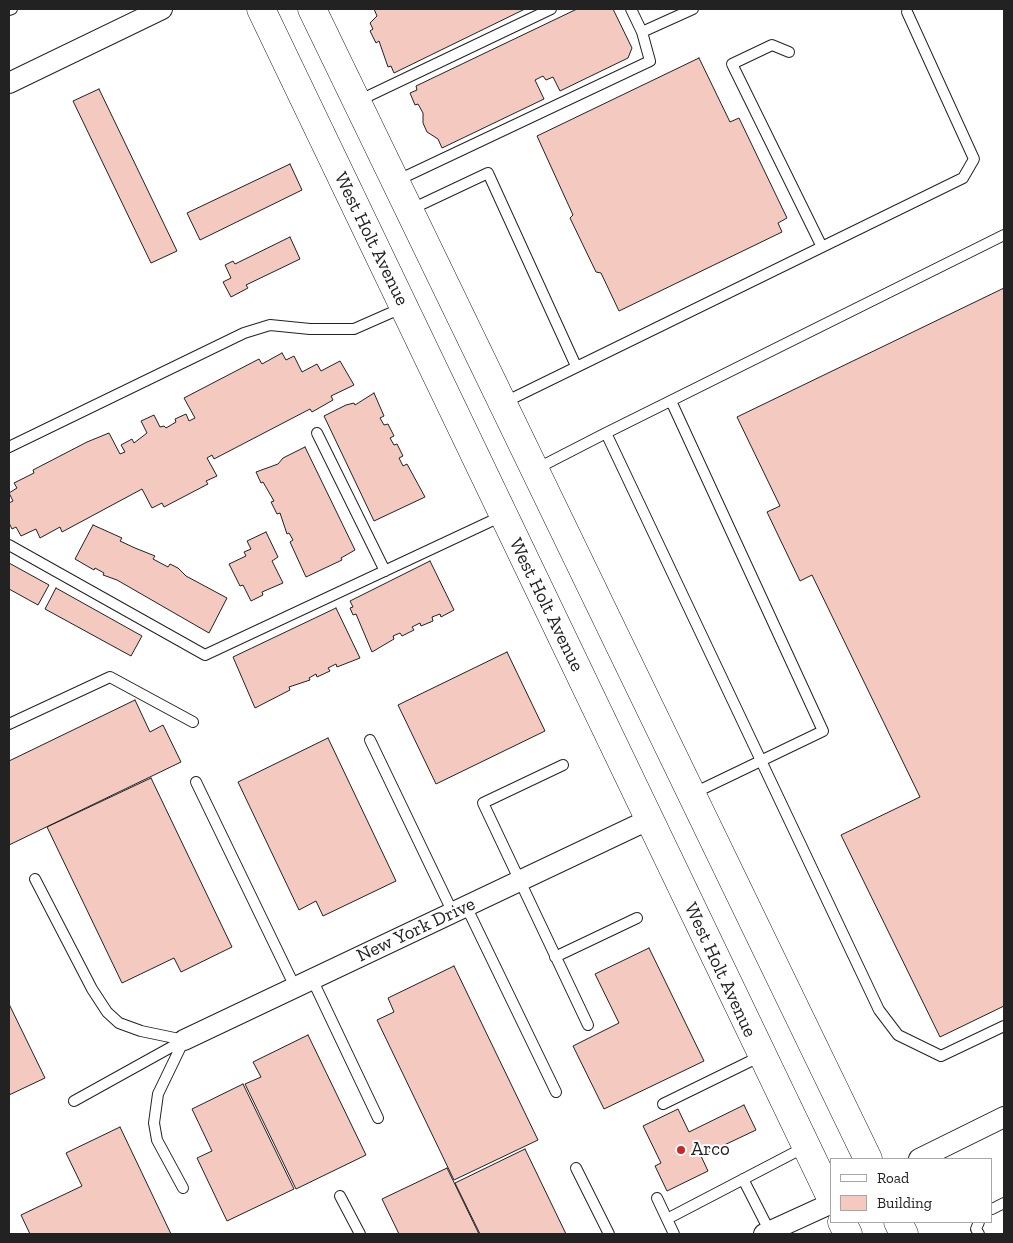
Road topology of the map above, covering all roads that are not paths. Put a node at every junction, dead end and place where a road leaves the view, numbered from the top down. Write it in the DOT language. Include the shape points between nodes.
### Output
graph roads {
  1 [pos="162,9"];
  2 [pos="261,9"];
  3 [pos="312,9"];
  4 [pos="550,9"];
  5 [pos="631,9"];
  6 [pos="693,9"];
  7 [pos="907,12"];
  8 [pos="642,32"];
  9 [pos="789,52"];
  10 [pos="9,83"];
  11 [pos="357,102"];
  12 [pos="395,182"];
  13 [pos="418,206"];
  14 [pos="1004,235"];
  15 [pos="822,247"];
  16 [pos="404,307"];
  17 [pos="576,366"];
  18 [pos="671,401"];
  19 [pos="502,403"];
  20 [pos="317,433"];
  21 [pos="606,433"];
  22 [pos="9,447"];
  23 [pos="534,470"];
  24 [pos="503,516"];
  25 [pos="9,545"];
  26 [pos="386,571"];
  27 [pos="194,722"];
  28 [pos="9,724"];
  29 [pos="370,740"];
  30 [pos="761,762"];
  31 [pos="563,765"];
  32 [pos="196,782"];
  33 [pos="691,794"];
  34 [pos="648,820"];
  35 [pos="35,879"];
  36 [pos="519,881"];
  37 [pos="460,909"];
  38 [pos="637,918"];
  39 [pos="555,957"];
  40 [pos="304,983"];
  41 [pos="588,1025"];
  42 [pos="1004,1026"];
  43 [pos="184,1040"];
  44 [pos="761,1056"];
  45 [pos="556,1092"];
  46 [pos="74,1101"];
  47 [pos="663,1104"];
  48 [pos="378,1118"];
  49 [pos="1004,1118"];
  50 [pos="805,1147"];
  51 [pos="868,1158"];
  52 [pos="921,1158"];
  53 [pos="576,1168"];
  54 [pos="744,1179"];
  55 [pos="183,1188"];
  56 [pos="340,1196"];
  57 [pos="657,1198"];
  58 [pos="830,1198"];
  59 [pos="830,1203"];
  60 [pos="667,1219"];
  61 [pos="767,1233"];
  62 [pos="360,1234"];
  63 [pos="609,1234"];
  64 [pos="674,1234"];
  1 -- 10 [label="street"];
  2 -- 16 [label="main road, West Holt Avenue"];
  3 -- 11 [label="main road"];
  4 -- 11 [label="lane"];
  5 -- 8 [label="lane"];
  6 -- 8 [label="lane"];
  7 -- 15 [label="lane" via="974,159 963,178"];
  8 -- 12 [label="lane" via="650,61"];
  9 -- 15 [label="lane" via="772,45 732,64"];
  11 -- 12 [label="main road"];
  12 -- 19 [label="main road"];
  13 -- 17 [label="lane" via="488,173"];
  14 -- 18 [label="lane"];
  15 -- 17 [label="lane"];
  16 -- 22 [label="lane" via="354,329 270,325 244,333"];
  16 -- 24 [label="main road, West Holt Avenue"];
  17 -- 19 [label="lane"];
  18 -- 21 [label="lane"];
  18 -- 30 [label="lane" via="824,731"];
  19 -- 23 [label="main road"];
  20 -- 26 [label="lane"];
  21 -- 23 [label="lane"];
  21 -- 30 [label="lane"];
  23 -- 33 [label="main road"];
  24 -- 26 [label="lane"];
  24 -- 34 [label="main road, West Holt Avenue"];
  25 -- 26 [label="lane" via="205,656"];
  27 -- 28 [label="lane" via="110,677"];
  29 -- 37 [label="lane"];
  30 -- 33 [label="lane"];
  30 -- 42 [label="lane" via="879,1010 898,1035 941,1056"];
  31 -- 36 [label="lane" via="484,803"];
  32 -- 40 [label="lane"];
  33 -- 51 [label="main road"];
  34 -- 36 [label="street, New York Drive"];
  34 -- 44 [label="main road, West Holt Avenue"];
  35 -- 43 [label="lane" via="92,989 108,1012 119,1023"];
  36 -- 37 [label="street, New York Drive"];
  36 -- 39 [label="lane"];
  37 -- 40 [label="street, New York Drive"];
  37 -- 45 [label="lane"];
  38 -- 39 [label="lane"];
  39 -- 41 [label="lane"];
  40 -- 43 [label="street, New York Drive"];
  40 -- 48 [label="lane"];
  43 -- 46 [label="lane"];
  43 -- 55 [label="lane" via="158,1094 154,1123 157,1140"];
  44 -- 47 [label="lane"];
  44 -- 50 [label="main road, West Holt Avenue"];
  49 -- 52 [label="street"];
  50 -- 54 [label="lane"];
  50 -- 58 [label="main road, West Holt Avenue"];
  53 -- 63 [label="lane"];
  54 -- 60 [label="lane"];
  54 -- 61 [label="lane"];
  56 -- 62 [label="lane"];
  57 -- 60 [label="lane"];
  59 -- 61 [label="street"];
  60 -- 64 [label="lane"];
}
